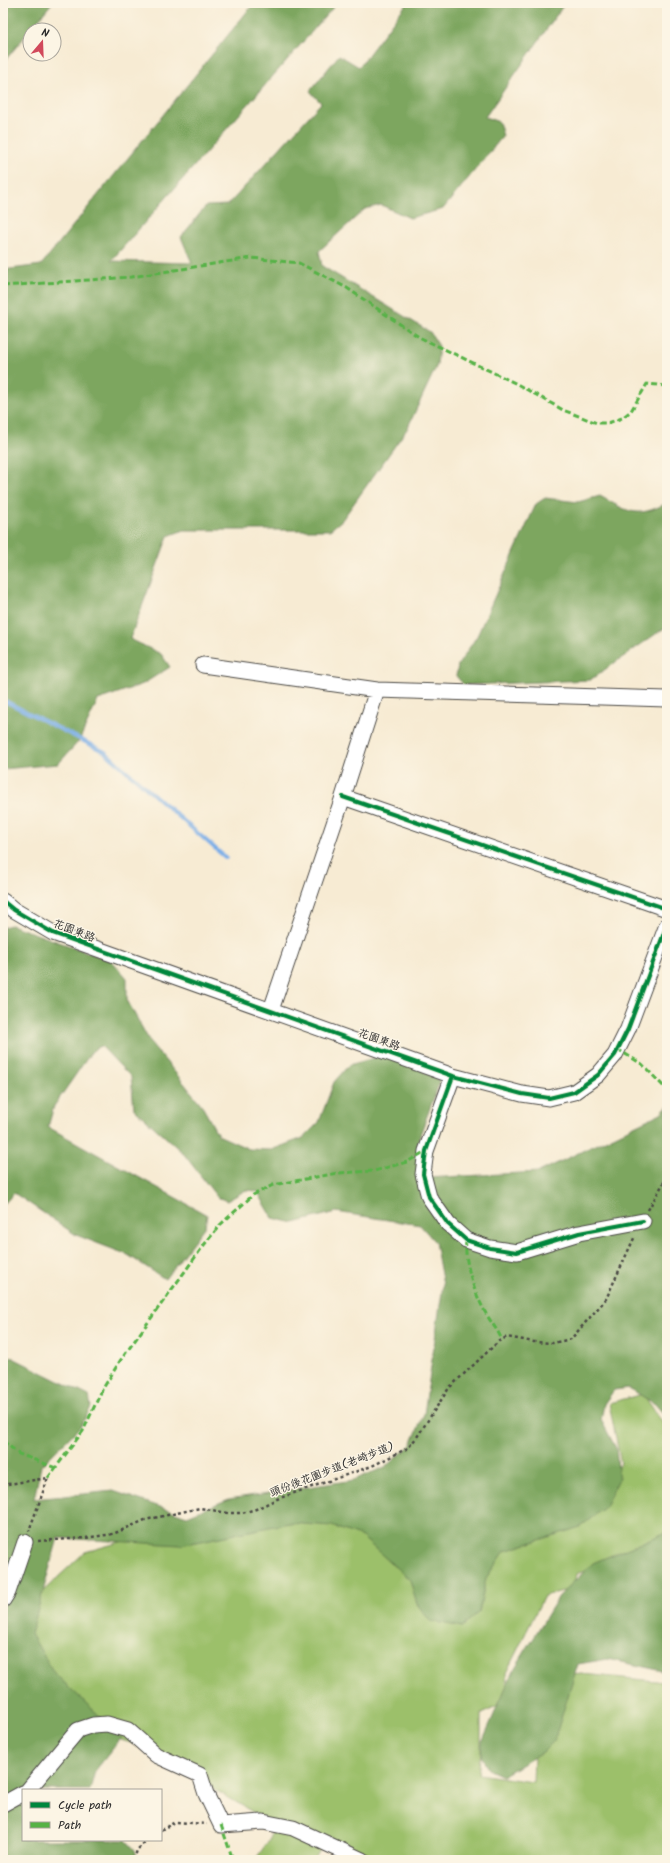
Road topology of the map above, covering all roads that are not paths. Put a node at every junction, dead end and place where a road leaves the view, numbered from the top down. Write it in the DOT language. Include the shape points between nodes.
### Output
graph roads {
  1 [pos="203,665"];
  2 [pos="377,690"];
  3 [pos="667,699"];
  4 [pos="343,797"];
  5 [pos="3,901"];
  6 [pos="667,909"];
  7 [pos="667,925"];
  8 [pos="271,1010"];
  9 [pos="453,1076"];
  10 [pos="642,1221"];
  11 [pos="25,1542"];
  12 [pos="3,1600"];
  13 [pos="29,1789"];
  14 [pos="22,1794"];
  15 [pos="3,1804"];
  16 [pos="362,1860"];
  1 -- 2 [label="street"];
  2 -- 3 [label="street"];
  2 -- 4 [label="street"];
  4 -- 6 [label="street"];
  4 -- 8 [label="street"];
  5 -- 8 [label="street, 花園東路" via="53,933"];
  7 -- 9 [label="street, 花園東路" via="628,1029 614,1055 598,1075 574,1092 549,1098 522,1094"];
  8 -- 9 [label="street, 花園東路"];
  9 -- 10 [label="street" via="426,1152 423,1174 429,1197 448,1224 466,1240 490,1248 517,1252 579,1233"];
  11 -- 12 [label="street"];
  13 -- 16 [label="street" via="78,1730 93,1724 107,1724 128,1730 156,1755 200,1775 221,1825 263,1822 293,1828"];
  14 -- 15 [label="street"];
}
